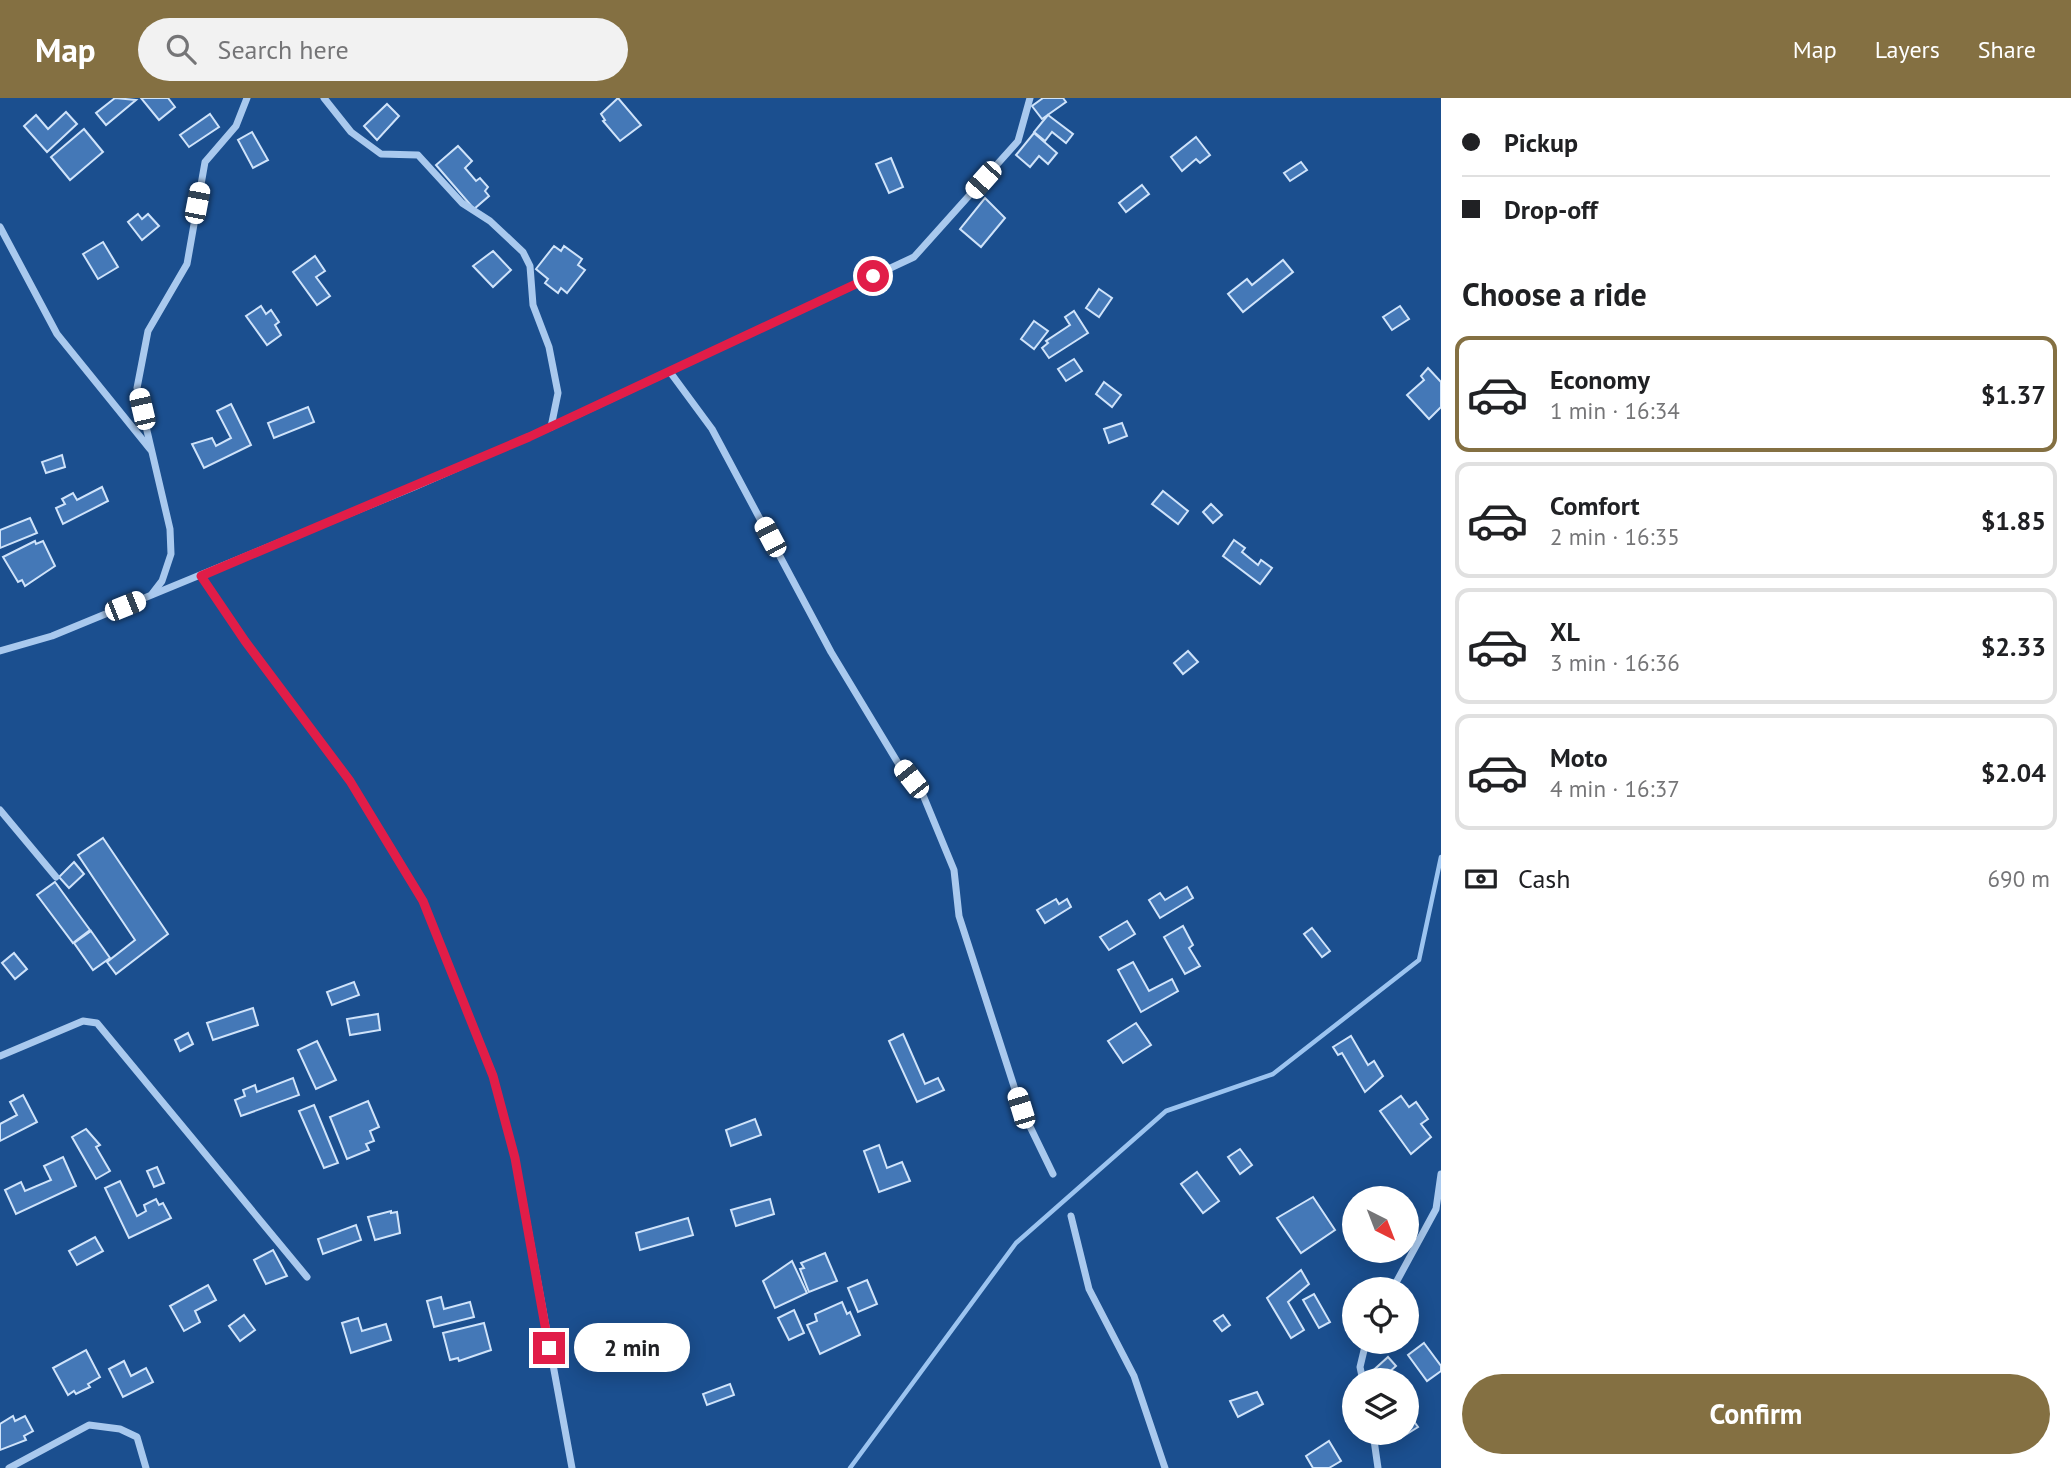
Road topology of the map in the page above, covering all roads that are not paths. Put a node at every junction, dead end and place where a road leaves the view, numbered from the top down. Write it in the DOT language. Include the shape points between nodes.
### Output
graph roads {
  1 [pos="247,98"];
  2 [pos="324,98"];
  3 [pos="1030,98"];
  4 [pos="0,227"];
  5 [pos="670,372"];
  6 [pos="551,427"];
  7 [pos="151,450"];
  8 [pos="201,576"];
  9 [pos="149,596"];
  10 [pos="0,651"];
  11 [pos="0,810"];
  12 [pos="56,877"];
  13 [pos="0,1056"];
  14 [pos="1053,1174"];
  15 [pos="1441,1174"];
  16 [pos="1071,1216"];
  17 [pos="307,1277"];
  18 [pos="1399,1277"];
  19 [pos="1375,1445"];
  20 [pos="9,1468"];
  21 [pos="146,1468"];
  22 [pos="572,1468"];
  23 [pos="1165,1468"];
  24 [pos="1378,1468"];
  1 -- 7 [label="street" via="236,126 205,162 187,264 148,331 137,388"];
  2 -- 6 [label="street" via="351,132 381,153 418,155 461,203 490,221 523,252 558,393"];
  3 -- 5 [label="street" via="1018,141 914,257"];
  4 -- 7 [label="street" via="57,334"];
  5 -- 6 [label="street"];
  5 -- 14 [label="street" via="712,429 831,652 898,763 923,795 954,870 959,916 1021,1108"];
  6 -- 8 [label="street"];
  7 -- 9 [label="street" via="170,529 171,554 162,581"];
  8 -- 9 [label="street"];
  8 -- 22 [label="street" via="350,781 423,901 493,1076 515,1158"];
  9 -- 10 [label="street" via="52,636"];
  11 -- 12 [label="street"];
  13 -- 17 [label="street" via="83,1021 97,1023"];
  15 -- 18 [label="street" via="1436,1209"];
  16 -- 23 [label="street" via="1089,1289 1134,1376"];
  19 -- 24 [label="street"];
  20 -- 21 [label="street" via="89,1425 120,1429 137,1437"];
}
